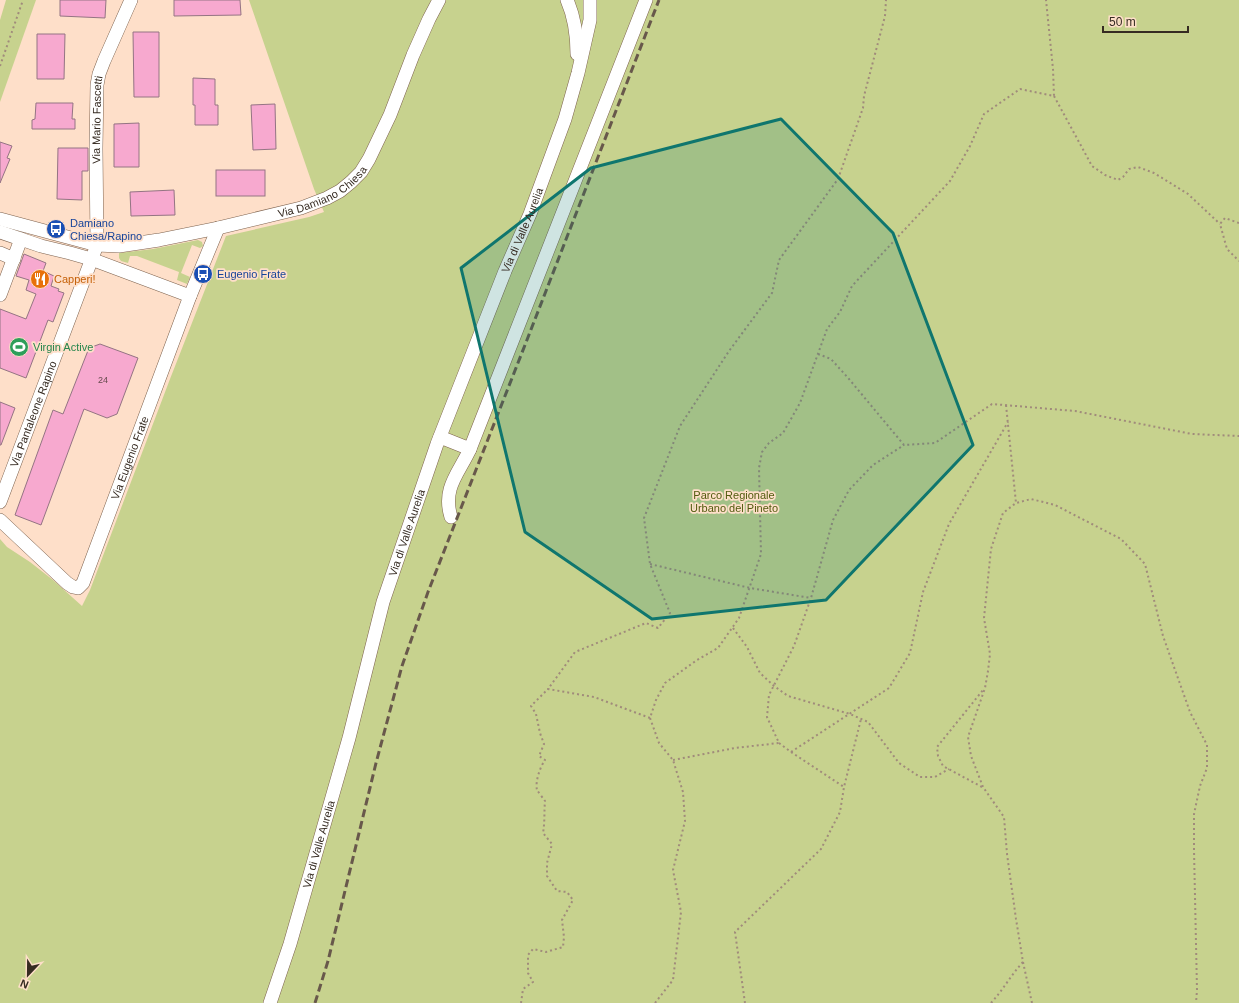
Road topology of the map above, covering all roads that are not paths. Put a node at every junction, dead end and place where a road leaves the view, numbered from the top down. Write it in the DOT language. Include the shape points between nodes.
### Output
graph roads {
  1 [pos="131,0"];
  2 [pos="439,0"];
  3 [pos="567,0"];
  4 [pos="590,0"];
  5 [pos="646,0"];
  6 [pos="578,73"];
  7 [pos="0,219"];
  8 [pos="218,228"];
  9 [pos="0,232"];
  10 [pos="21,239"];
  11 [pos="97,245"];
  12 [pos="0,253"];
  13 [pos="70,253"];
  14 [pos="14,259"];
  15 [pos="91,259"];
  16 [pos="0,295"];
  17 [pos="190,296"];
  18 [pos="440,437"];
  19 [pos="470,448"];
  20 [pos="0,502"];
  21 [pos="451,517"];
  22 [pos="0,520"];
  23 [pos="270,1003"];
  1 -- 11 [label="street, Via Mario Fascetti" via="97,85"];
  2 -- 8 [label="street, Via Damiano Chiesa" via="413,55 378,142 356,177 346,187 327,198 293,210"];
  3 -- 6 [label="street, Via di Valle Aurelia" via="577,40"];
  4 -- 6 [label="street, Via di Valle Aurelia" via="590,20"];
  5 -- 19 [label="street"];
  6 -- 18 [label="street, Via di Valle Aurelia" via="554,152"];
  7 -- 11 [label="street, Via Damiano Chiesa"];
  8 -- 11 [label="street, Via Damiano Chiesa" via="119,246"];
  8 -- 17 [label="street, Via Eugenio Frate"];
  9 -- 10 [label="street"];
  10 -- 13 [label="street"];
  10 -- 14 [label="street"];
  11 -- 13 [label="street, Via Damiano Chiesa"];
  11 -- 15 [label="street"];
  12 -- 14 [label="street"];
  13 -- 15 [label="street"];
  14 -- 16 [label="street"];
  15 -- 17 [label="street"];
  15 -- 20 [label="street, Via Pantaleone Rapino"];
  17 -- 22 [label="street, Via Eugenio Frate" via="81,586 73,587 67,583"];
  18 -- 19 [label="street"];
  18 -- 23 [label="street, Via di Valle Aurelia" via="383,602 347,746 290,944"];
  19 -- 21 [label="street" via="449,492"];
}
